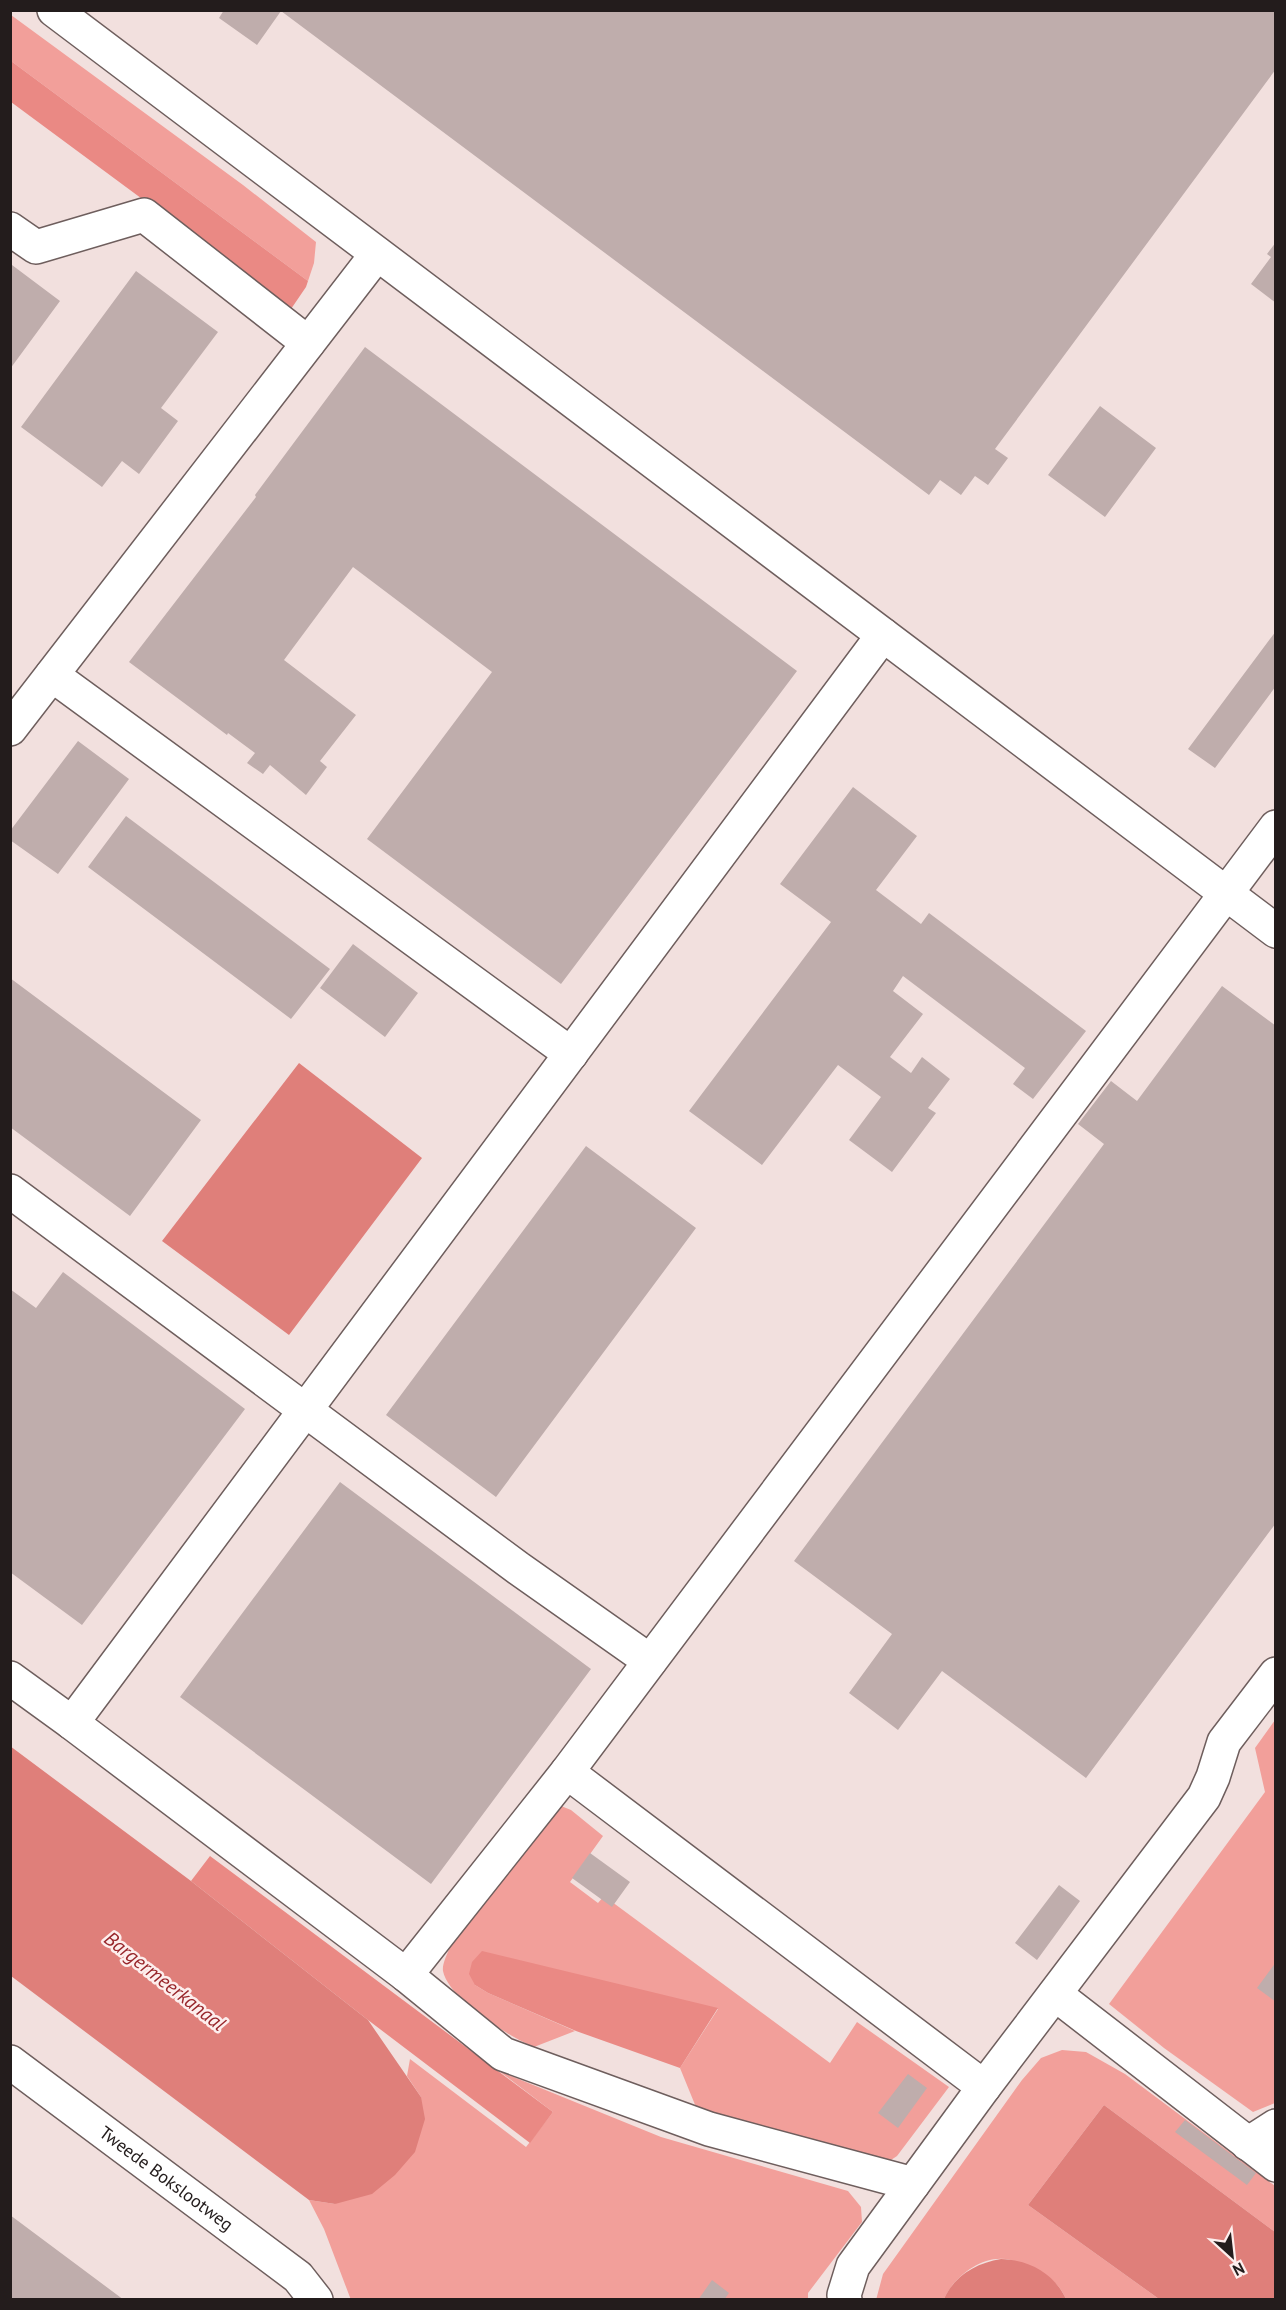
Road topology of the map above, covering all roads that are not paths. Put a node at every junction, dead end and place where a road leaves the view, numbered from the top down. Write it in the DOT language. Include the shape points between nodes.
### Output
graph roads {
  1 [pos="54,10"];
  2 [pos="10,229"];
  3 [pos="377,254"];
  4 [pos="308,343"];
  5 [pos="883,635"];
  6 [pos="52,675"];
  7 [pos="10,729"];
  8 [pos="1275,827"];
  9 [pos="1226,894"];
  10 [pos="1275,931"];
  11 [pos="571,1054"];
  12 [pos="10,1191"];
  13 [pos="305,1410"];
  14 [pos="650,1661"];
  15 [pos="1275,1674"];
  16 [pos="10,1678"];
  17 [pos="72,1723"];
  18 [pos="567,1772"];
  19 [pos="406,1975"];
  20 [pos="1055,1994"];
  21 [pos="10,2062"];
  22 [pos="984,2087"];
  23 [pos="1275,2126"];
  24 [pos="1248,2144"];
  25 [pos="1275,2165"];
  26 [pos="913,2184"];
  27 [pos="316,2300"];
  28 [pos="845,2300"];
  1 -- 3 [label="street"];
  2 -- 4 [label="street" via="36,247 144,215"];
  3 -- 4 [label="street"];
  3 -- 5 [label="street"];
  4 -- 6 [label="street"];
  5 -- 9 [label="street"];
  5 -- 11 [label="street"];
  6 -- 7 [label="street"];
  6 -- 11 [label="street"];
  8 -- 9 [label="street"];
  9 -- 10 [label="street"];
  9 -- 14 [label="street"];
  11 -- 13 [label="street"];
  12 -- 13 [label="street"];
  13 -- 14 [label="street"];
  13 -- 17 [label="street"];
  14 -- 18 [label="street"];
  15 -- 20 [label="street" via="1224,1742 1204,1797"];
  16 -- 17 [label="street"];
  17 -- 19 [label="street"];
  18 -- 19 [label="street"];
  18 -- 22 [label="street"];
  19 -- 26 [label="street" via="503,2054 709,2129"];
  20 -- 22 [label="street"];
  20 -- 24 [label="street"];
  21 -- 27 [label="street, Tweede Bokslootweg" via="298,2277"];
  22 -- 26 [label="street"];
  23 -- 24 [label="street"];
  24 -- 25 [label="street"];
  26 -- 28 [label="street" via="853,2266 843,2295"];
}
